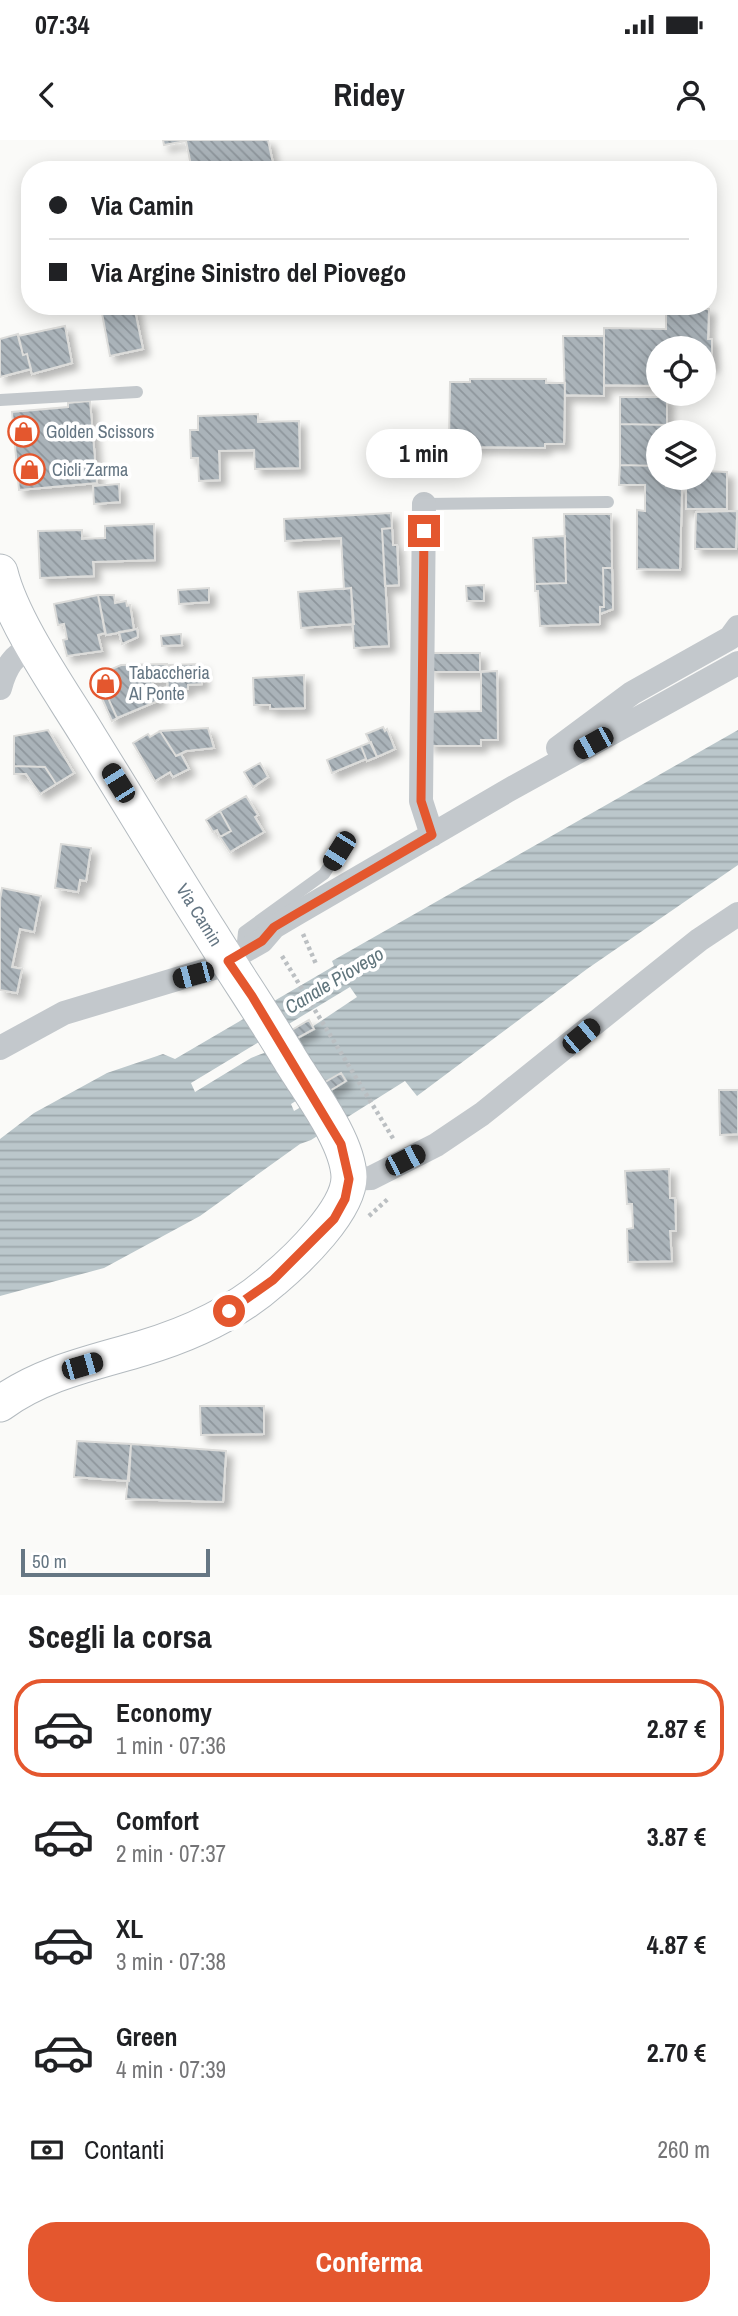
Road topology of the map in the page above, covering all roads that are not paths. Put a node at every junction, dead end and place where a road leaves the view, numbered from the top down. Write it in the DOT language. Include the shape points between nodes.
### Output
graph roads {
  1 [pos="137,392"];
  2 [pos="0,400"];
  3 [pos="608,502"];
  4 [pos="424,504"];
  5 [pos="0,572"];
  6 [pos="738,628"];
  7 [pos="33,645"];
  8 [pos="738,663"];
  9 [pos="0,688"];
  10 [pos="507,791"];
  11 [pos="432,835"];
  12 [pos="339,851"];
  13 [pos="738,914"];
  14 [pos="235,957"];
  15 [pos="0,1048"];
  16 [pos="349,1179"];
  17 [pos="0,1404"];
  1 -- 2 [label="lane"];
  3 -- 4 [label="lane"];
  4 -- 11 [label="street" via="421,801"];
  5 -- 7 [label="street, Via Camin"];
  6 -- 10 [label="street" via="730,638 632,693"];
  7 -- 9 [label="street" via="6,667"];
  7 -- 14 [label="street, Via Camin"];
  8 -- 10 [label="street"];
  10 -- 11 [label="street"];
  11 -- 14 [label="street" via="274,927 262,941"];
  12 -- 14 [label="lane" via="324,874 244,932"];
  13 -- 16 [label="street" via="699,940 482,1114 436,1145 371,1178"];
  14 -- 15 [label="street" via="193,975 64,1013"];
  14 -- 16 [label="street, Via Camin" via="252,996 341,1144"];
  16 -- 17 [label="street" via="334,1219 273,1280 224,1314 177,1336 61,1371"];
}
